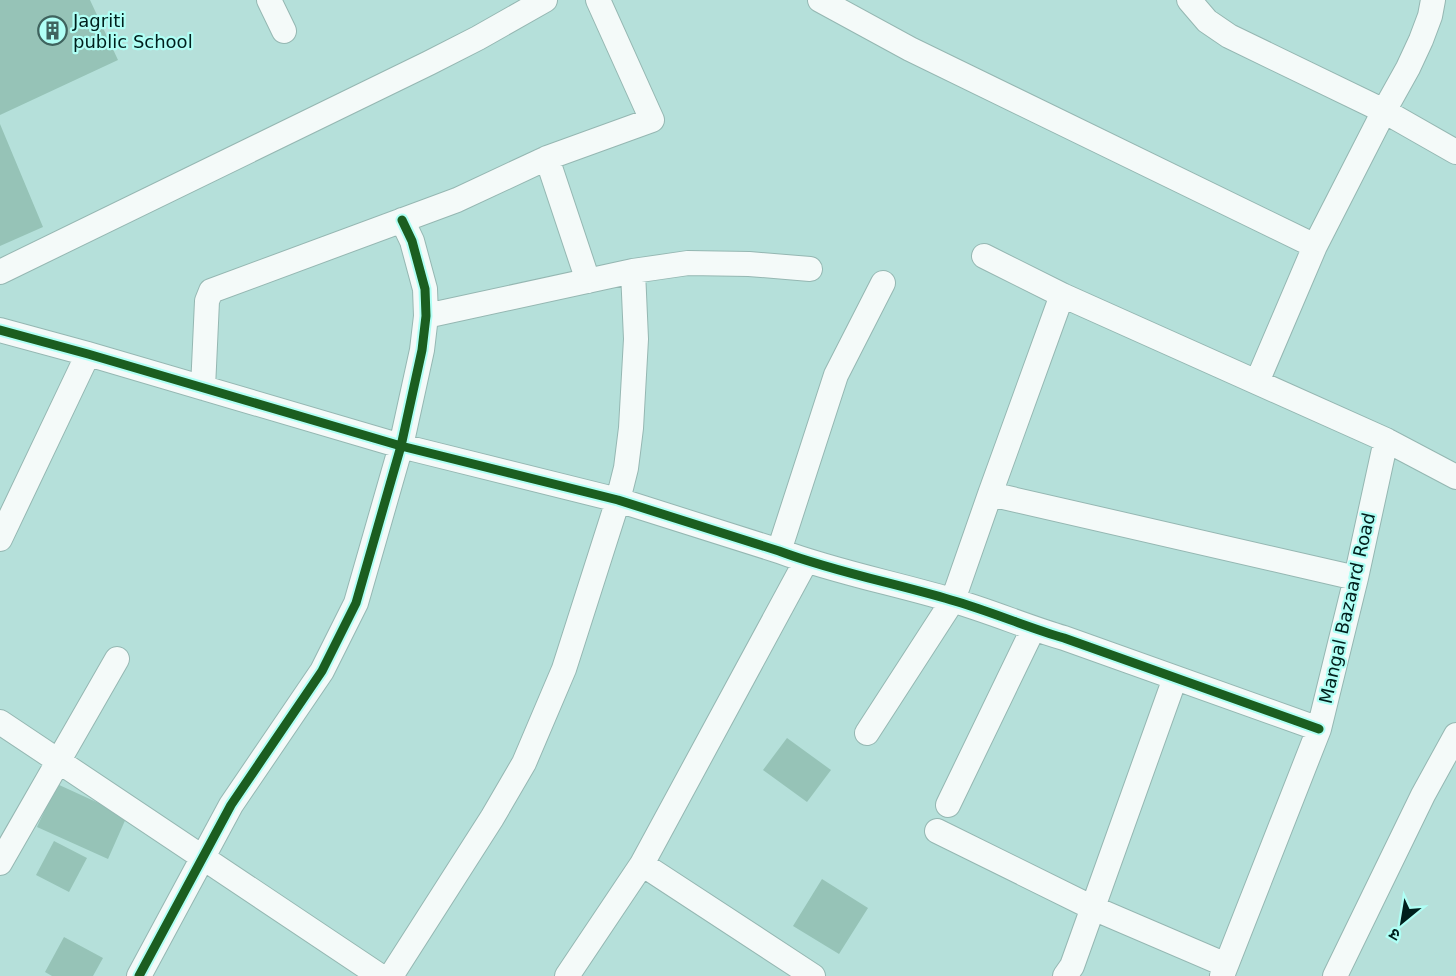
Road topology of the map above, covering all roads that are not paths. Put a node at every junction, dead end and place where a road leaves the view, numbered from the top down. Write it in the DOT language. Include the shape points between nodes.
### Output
graph roads {
  1 [pos="269,0"];
  2 [pos="545,0"];
  3 [pos="598,0"];
  4 [pos="820,0"];
  5 [pos="1190,0"];
  6 [pos="1433,0"];
  7 [pos="284,31"];
  8 [pos="1384,111"];
  9 [pos="1456,152"];
  10 [pos="547,158"];
  11 [pos="402,220"];
  12 [pos="1315,246"];
  13 [pos="984,256"];
  14 [pos="810,270"];
  15 [pos="633,271"];
  16 [pos="0,272"];
  17 [pos="588,281"];
  18 [pos="883,283"];
  19 [pos="1062,295"];
  20 [pos="426,316"];
  21 [pos="0,330"];
  22 [pos="88,354"];
  23 [pos="1257,382"];
  24 [pos="203,388"];
  25 [pos="1386,440"];
  26 [pos="401,447"];
  27 [pos="1456,477"];
  28 [pos="990,494"];
  29 [pos="618,500"];
  30 [pos="0,539"];
  31 [pos="779,551"];
  32 [pos="806,561"];
  33 [pos="1356,578"];
  34 [pos="953,600"];
  35 [pos="1033,629"];
  36 [pos="117,659"];
  37 [pos="1175,678"];
  38 [pos="0,723"];
  39 [pos="1319,729"];
  40 [pos="867,733"];
  41 [pos="1456,735"];
  42 [pos="58,760"];
  43 [pos="948,805"];
  44 [pos="937,831"];
  45 [pos="203,857"];
  46 [pos="0,863"];
  47 [pos="642,864"];
  48 [pos="1093,908"];
  49 [pos="1224,971"];
  50 [pos="139,976"];
  51 [pos="380,976"];
  52 [pos="391,976"];
  53 [pos="567,976"];
  54 [pos="813,976"];
  55 [pos="1065,976"];
  56 [pos="1335,976"];
  1 -- 7 [label="street"];
  2 -- 16 [label="street" via="429,63"];
  3 -- 10 [label="street" via="652,120"];
  4 -- 12 [label="street" via="910,49"];
  5 -- 8 [label="street" via="1207,21 1229,36"];
  6 -- 8 [label="street" via="1421,40"];
  8 -- 9 [label="street"];
  8 -- 12 [label="street"];
  10 -- 11 [label="street" via="457,200"];
  10 -- 17 [label="street"];
  11 -- 20 [label="street" via="425,289"];
  11 -- 24 [label="street" via="211,291 207,302"];
  12 -- 23 [label="street"];
  13 -- 19 [label="street"];
  14 -- 15 [label="street" via="723,262"];
  15 -- 17 [label="street"];
  15 -- 29 [label="street" via="636,339 631,428"];
  17 -- 20 [label="street"];
  18 -- 31 [label="street" via="836,375"];
  19 -- 23 [label="street"];
  19 -- 28 [label="street"];
  20 -- 26 [label="street"];
  21 -- 22 [label="street"];
  22 -- 24 [label="street"];
  22 -- 30 [label="street"];
  23 -- 25 [label="street"];
  24 -- 26 [label="street"];
  25 -- 27 [label="street"];
  25 -- 33 [label="street, Mangal Bazaard Road"];
  26 -- 29 [label="street"];
  26 -- 45 [label="street" via="346,625 322,671 231,805"];
  28 -- 33 [label="street"];
  28 -- 34 [label="street"];
  29 -- 31 [label="street"];
  29 -- 52 [label="street" via="564,669 524,763"];
  31 -- 32 [label="street"];
  32 -- 34 [label="street"];
  32 -- 47 [label="street"];
  33 -- 39 [label="street, Mangal Bazaard Road"];
  34 -- 35 [label="street"];
  34 -- 40 [label="street"];
  35 -- 37 [label="street"];
  35 -- 43 [label="street"];
  36 -- 42 [label="street"];
  37 -- 39 [label="street"];
  37 -- 48 [label="street"];
  38 -- 42 [label="street"];
  39 -- 49 [label="street, Mangal Bazaard Road"];
  41 -- 56 [label="street"];
  42 -- 45 [label="street"];
  42 -- 46 [label="street"];
  44 -- 48 [label="street"];
  45 -- 50 [label="street"];
  45 -- 51 [label="street"];
  47 -- 53 [label="street"];
  47 -- 54 [label="street"];
  48 -- 49 [label="street"];
  48 -- 55 [label="street"];
}
